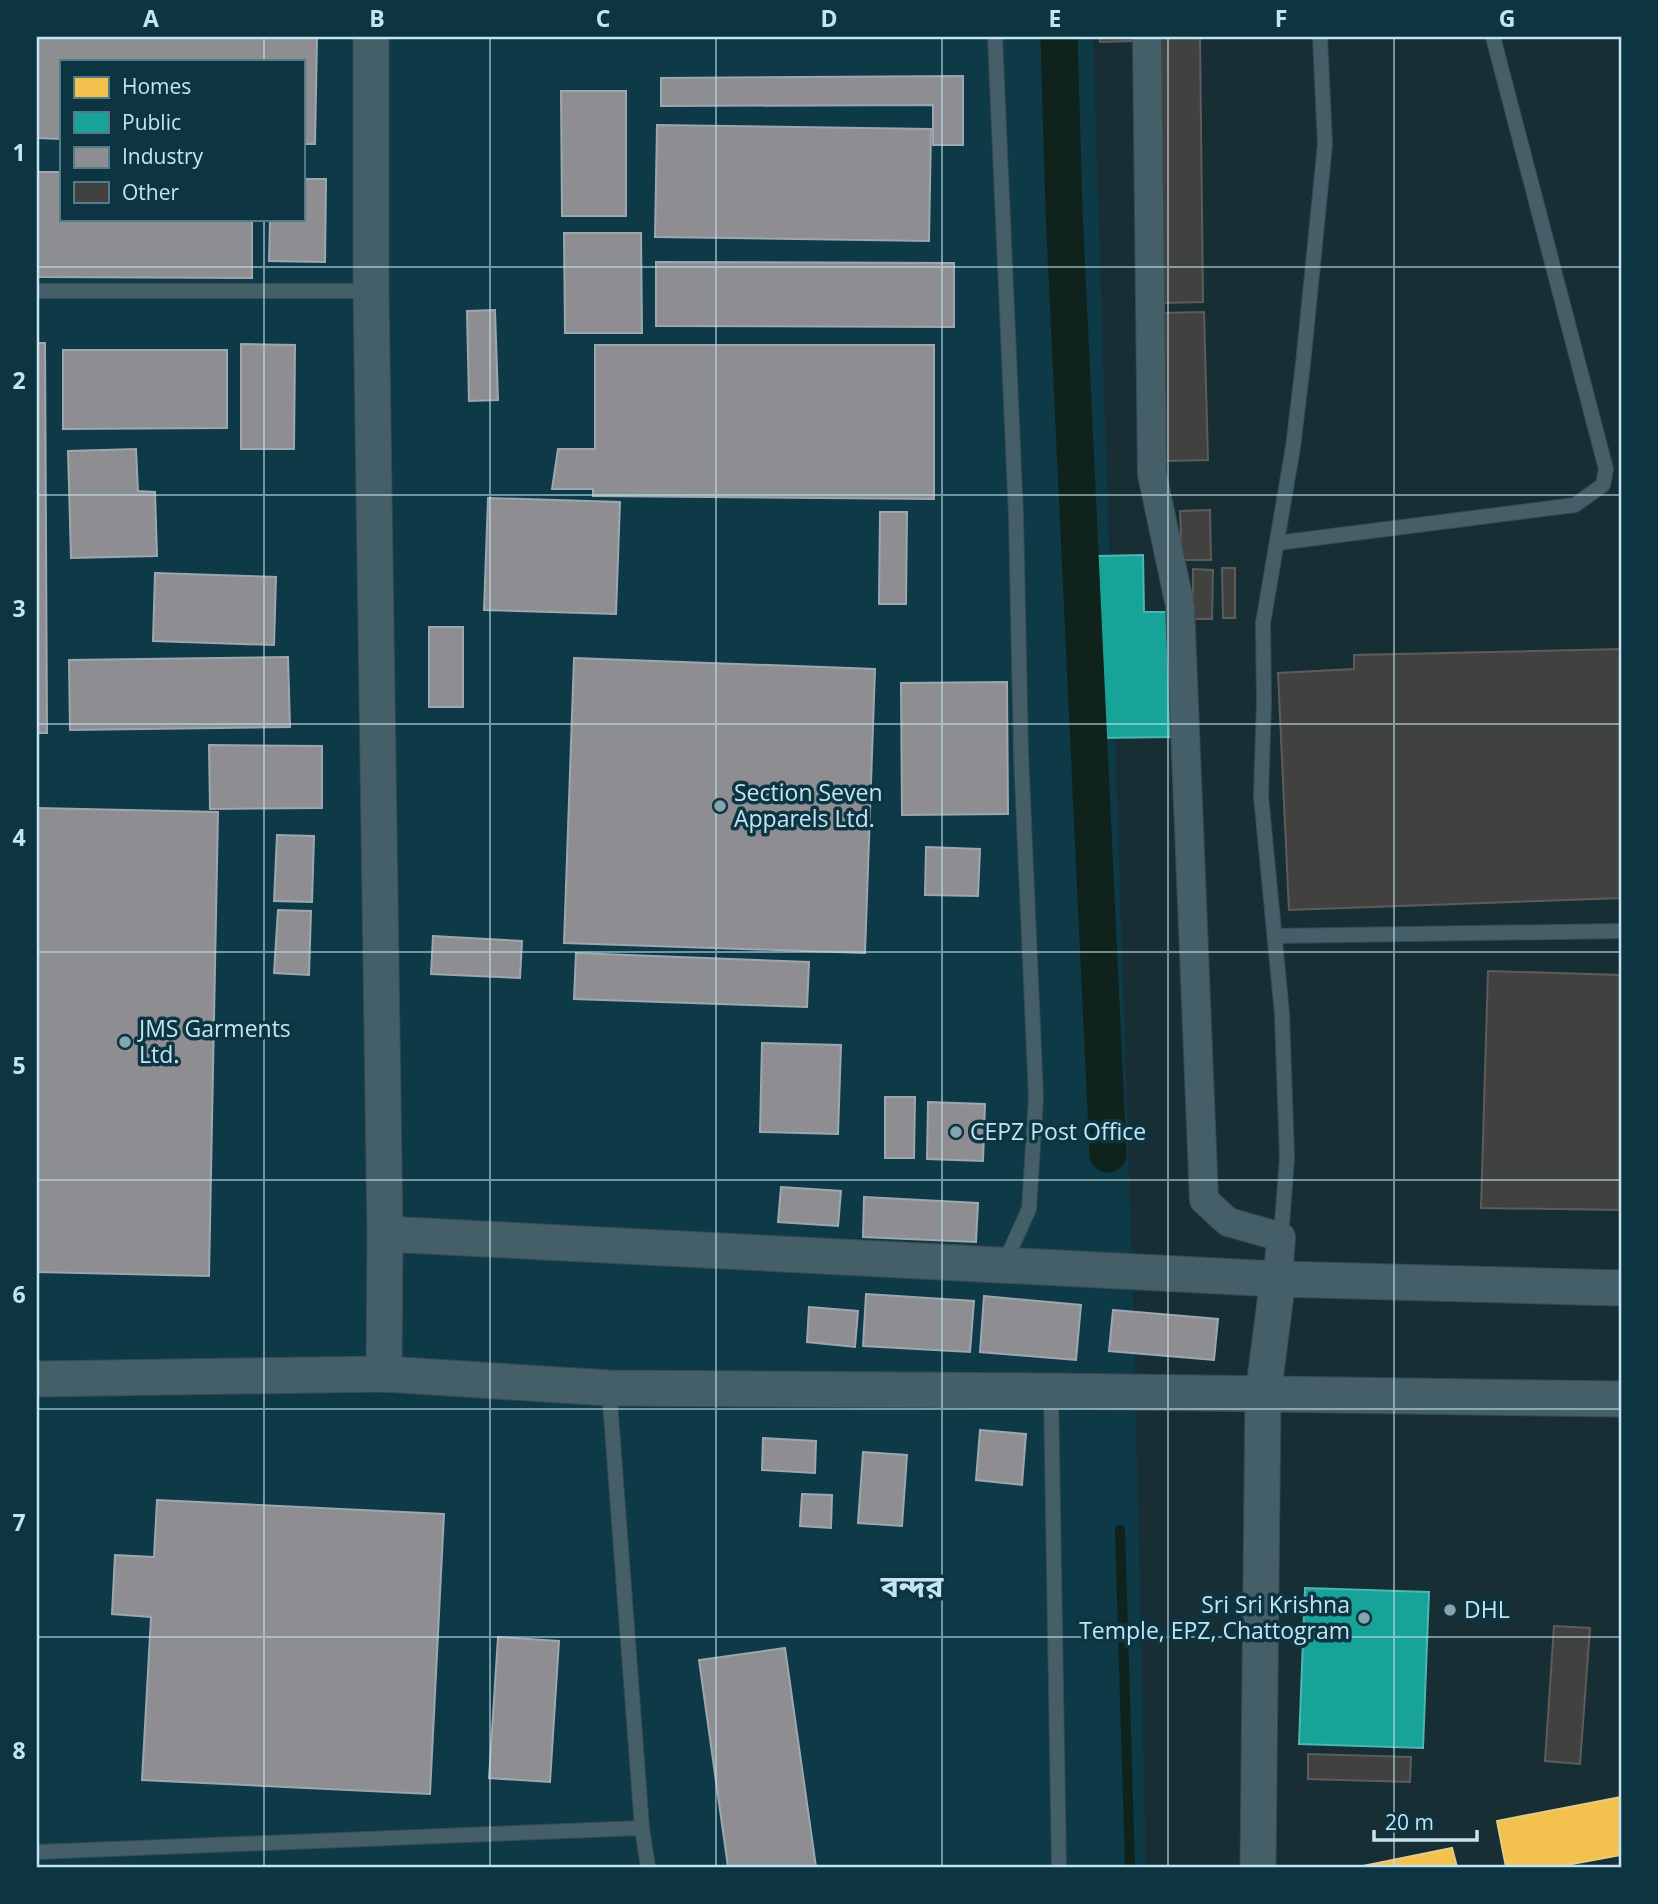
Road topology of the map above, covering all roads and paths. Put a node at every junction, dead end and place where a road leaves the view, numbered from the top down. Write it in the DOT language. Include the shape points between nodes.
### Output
graph roads {
  1 [pos="371,37"];
  2 [pos="995,37"];
  3 [pos="1147,37"];
  4 [pos="1320,37"];
  5 [pos="1493,37"];
  6 [pos="37,291"];
  7 [pos="371,291"];
  8 [pos="1277,543"];
  9 [pos="1621,931"];
  10 [pos="1275,936"];
  11 [pos="385,1234"];
  12 [pos="1281,1237"];
  13 [pos="1003,1265"];
  14 [pos="1278,1279"];
  15 [pos="1621,1288"];
  16 [pos="384,1374"];
  17 [pos="37,1380"];
  18 [pos="609,1388"];
  19 [pos="1051,1391"];
  20 [pos="1263,1395"];
  21 [pos="1621,1399"];
  22 [pos="642,1828"];
  23 [pos="37,1852"];
  24 [pos="648,1867"];
  25 [pos="1059,1867"];
  26 [pos="1258,1867"];
  1 -- 7 [label="street"];
  2 -- 13 [label="lane" via="1036,1097 1029,1209"];
  3 -- 12 [label="street" via="1152,474 1180,606 1205,1200 1228,1222"];
  4 -- 8 [label="lane" via="1325,144 1298,406"];
  5 -- 8 [label="lane" via="1606,468 1603,485 1575,505"];
  6 -- 7 [label="lane"];
  7 -- 11 [label="street"];
  8 -- 10 [label="lane" via="1263,623 1261,796"];
  9 -- 10 [label="lane"];
  10 -- 12 [label="lane" via="1287,1157"];
  11 -- 13 [label="street"];
  11 -- 16 [label="street"];
  12 -- 14 [label="street"];
  13 -- 14 [label="street"];
  14 -- 15 [label="street"];
  14 -- 20 [label="street"];
  16 -- 17 [label="street"];
  16 -- 18 [label="street"];
  18 -- 19 [label="street"];
  18 -- 22 [label="lane"];
  19 -- 20 [label="street"];
  19 -- 25 [label="lane"];
  20 -- 21 [label="street"];
  20 -- 26 [label="street"];
  22 -- 23 [label="lane"];
  22 -- 24 [label="lane"];
}
